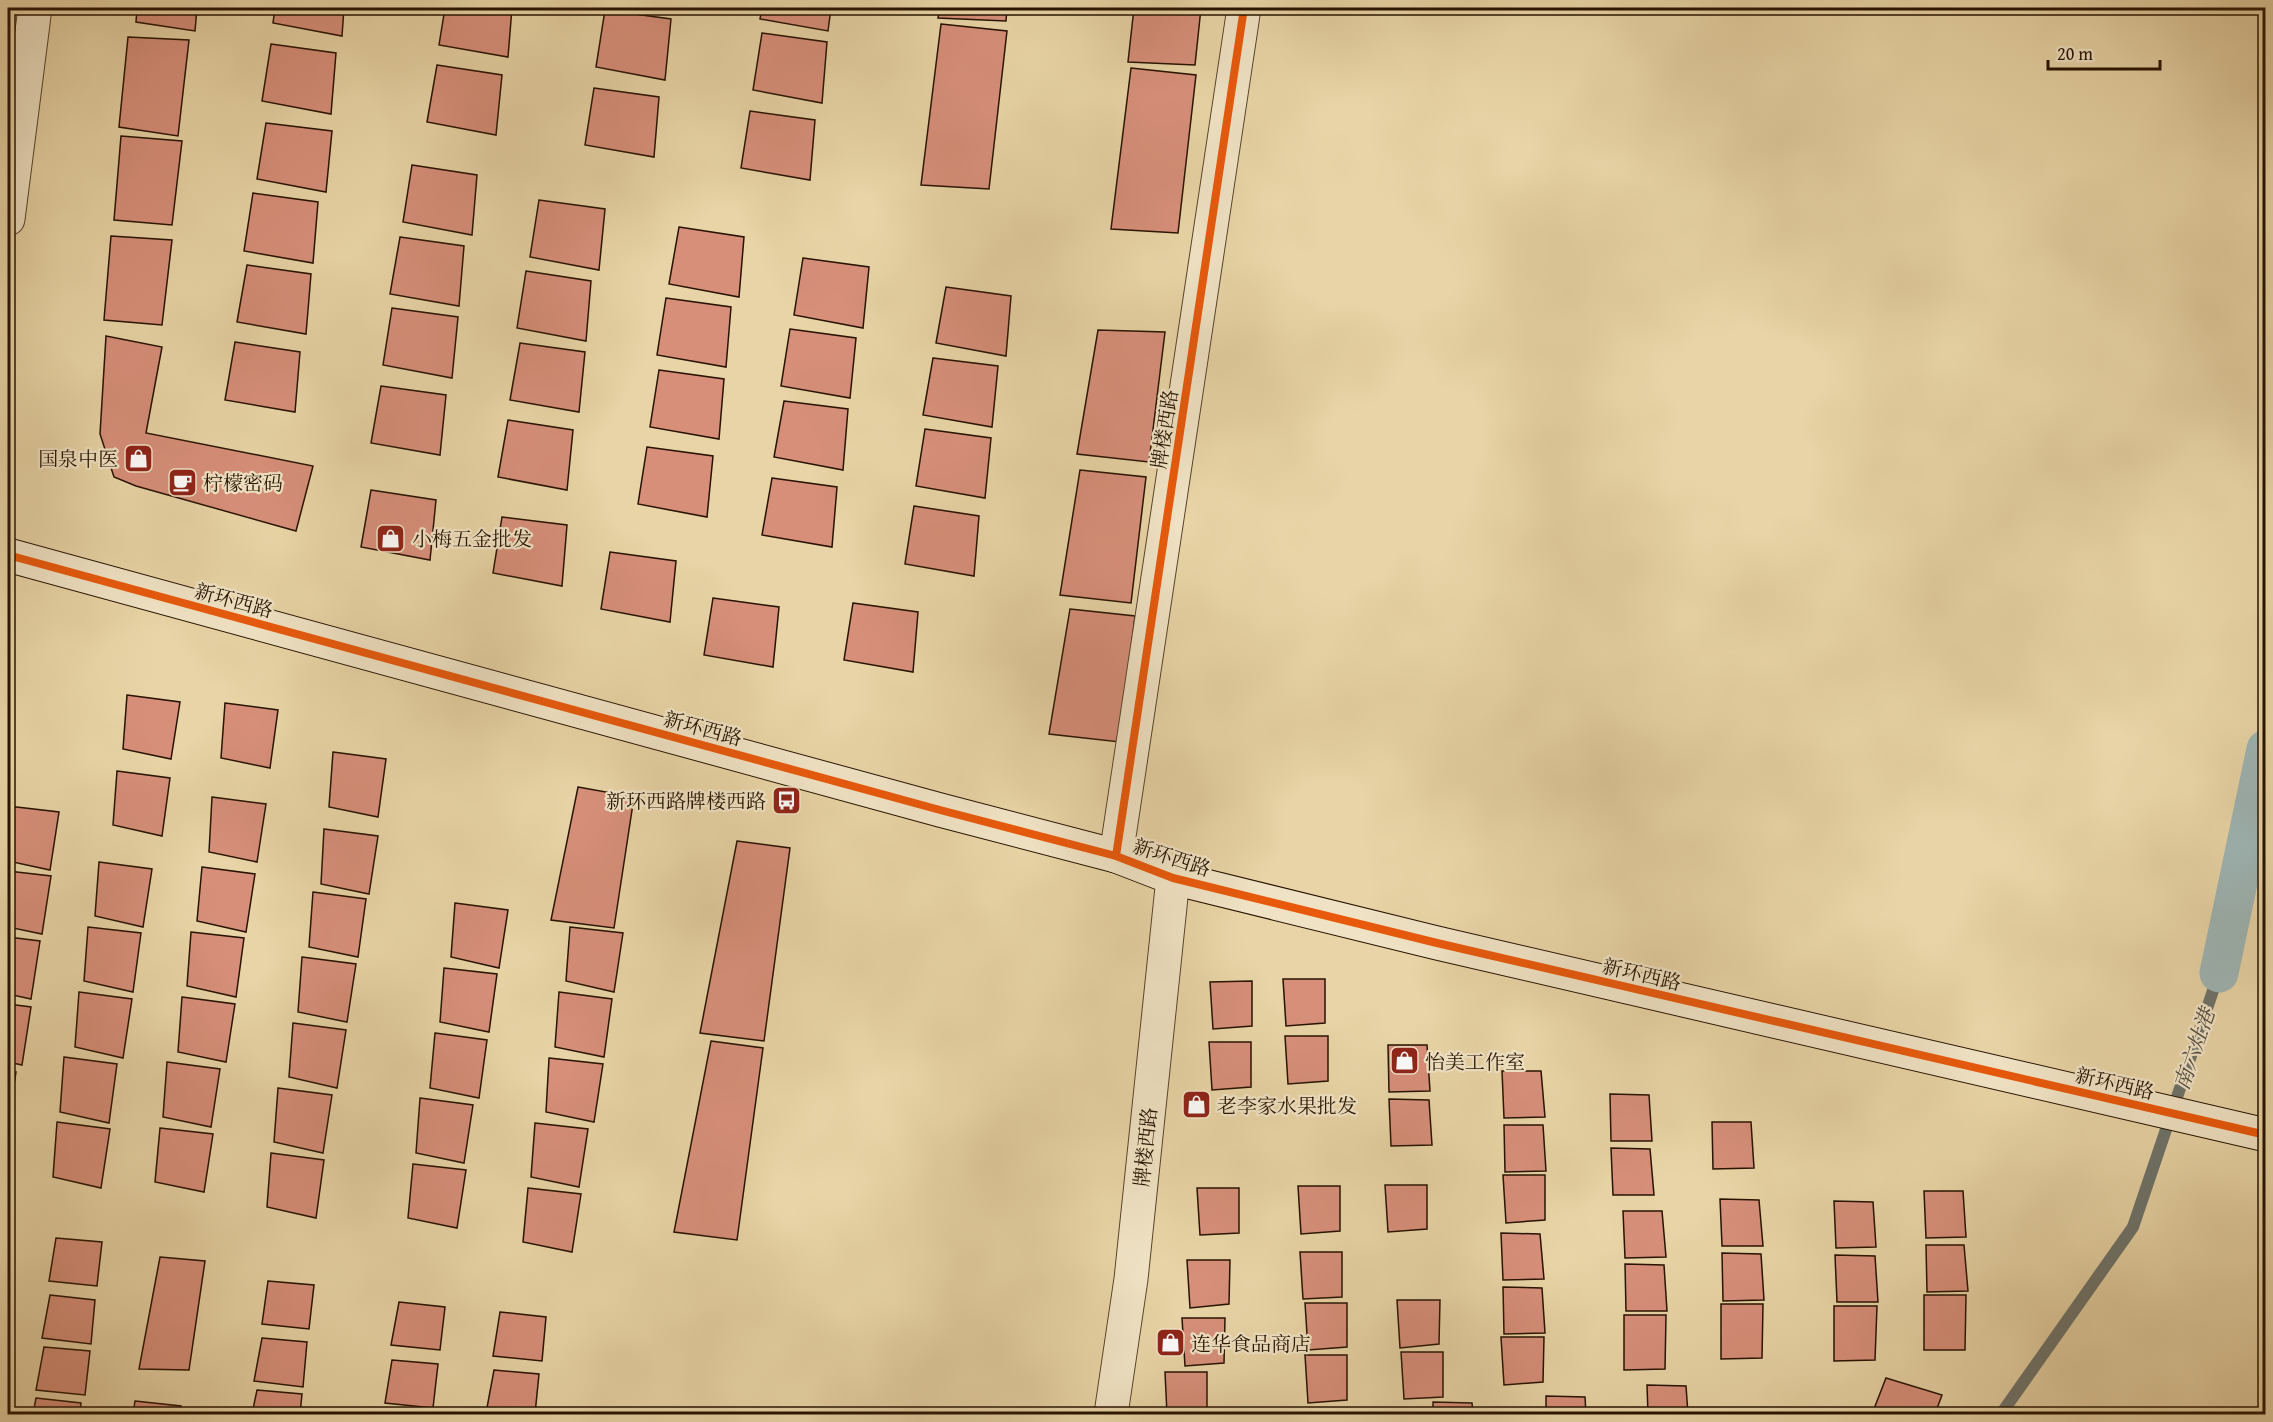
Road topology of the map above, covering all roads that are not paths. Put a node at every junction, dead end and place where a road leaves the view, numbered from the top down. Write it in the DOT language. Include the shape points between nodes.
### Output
graph roads {
  1 [pos="35,8"];
  2 [pos="1244,8"];
  3 [pos="8,219"];
  4 [pos="8,555"];
  5 [pos="1116,856"];
  6 [pos="1173,878"];
  7 [pos="2265,1135"];
  8 [pos="1111,1414"];
  1 -- 3 [label="street"];
  2 -- 5 [label="street, 牌楼西路"];
  4 -- 5 [label="street, 新环西路"];
  5 -- 6 [label="street, 新环西路"];
  6 -- 7 [label="street, 新环西路"];
  6 -- 8 [label="street, 牌楼西路" via="1131,1279"];
}
